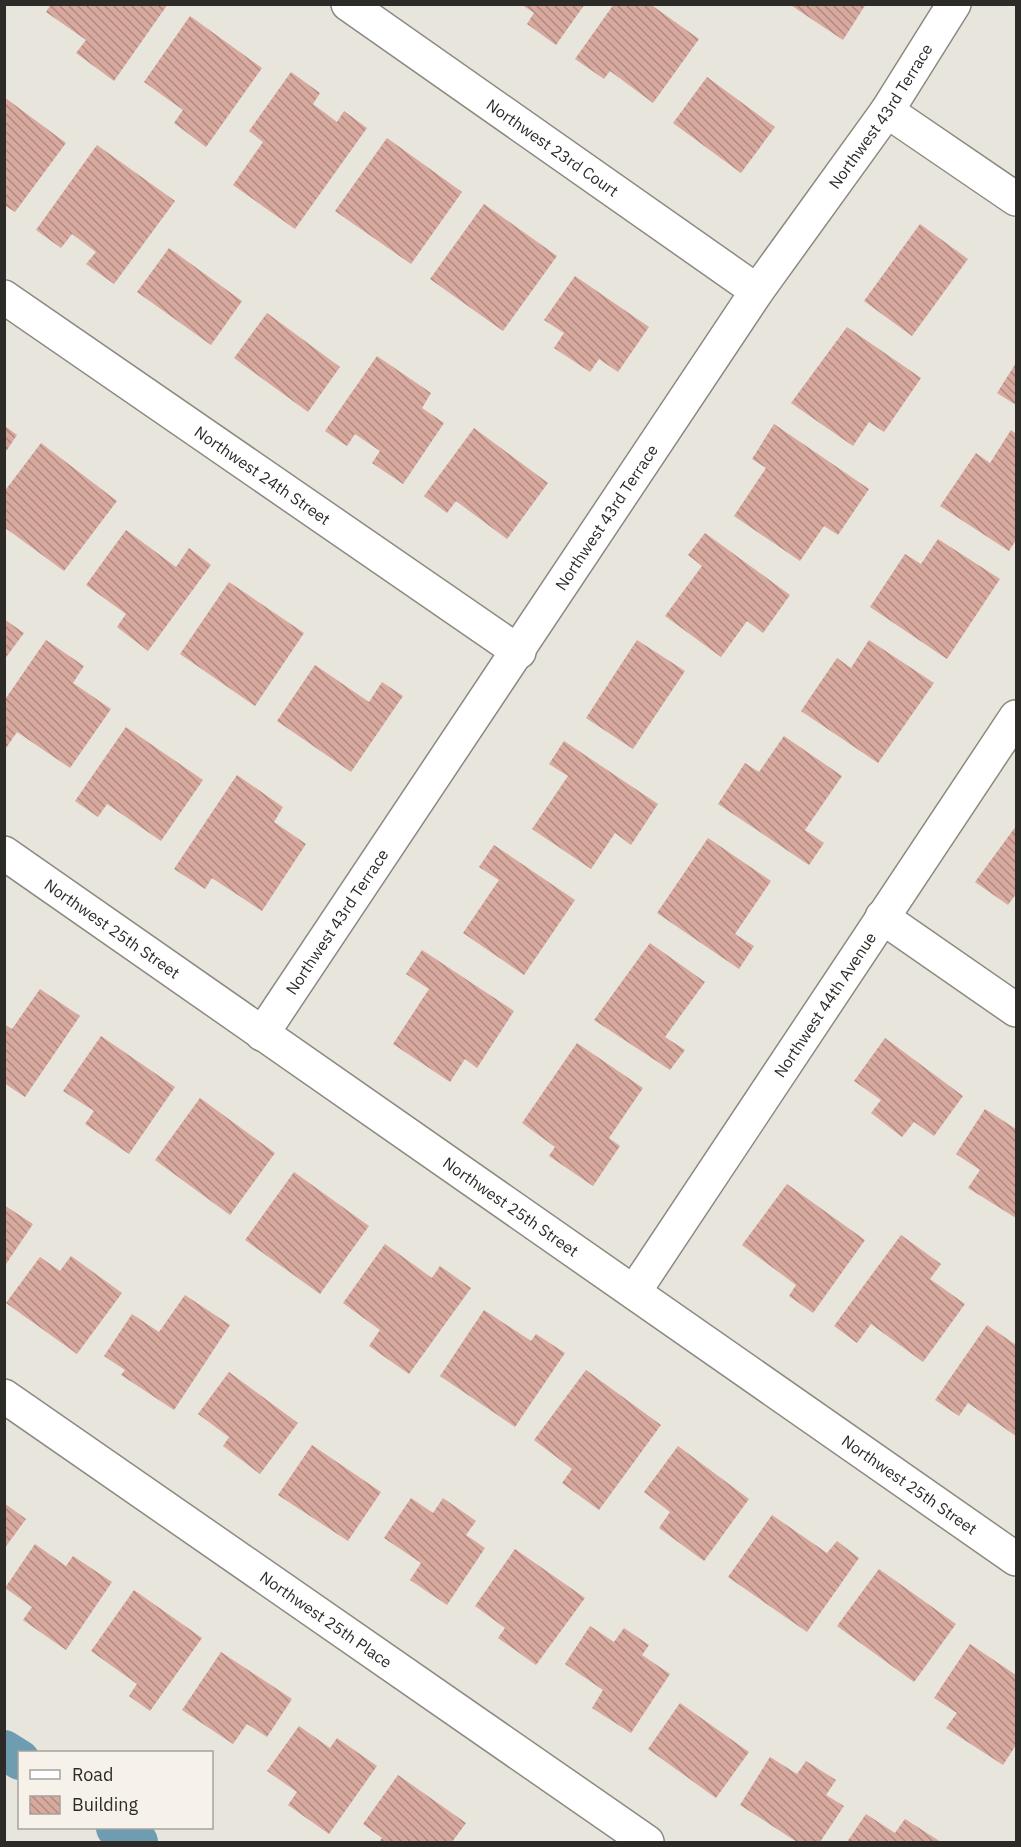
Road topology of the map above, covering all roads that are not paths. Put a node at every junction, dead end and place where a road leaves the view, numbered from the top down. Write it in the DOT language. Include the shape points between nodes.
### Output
graph roads {
  1 [pos="348,4"];
  2 [pos="954,4"];
  3 [pos="887,111"];
  4 [pos="1017,200"];
  5 [pos="758,291"];
  6 [pos="4,297"];
  7 [pos="519,652"];
  8 [pos="1017,717"];
  9 [pos="4,853"];
  10 [pos="882,916"];
  11 [pos="1017,1010"];
  12 [pos="262,1034"];
  13 [pos="634,1292"];
  14 [pos="4,1396"];
  15 [pos="1017,1559"];
  16 [pos="647,1842"];
  1 -- 5 [label="street, Northwest 23rd Court"];
  2 -- 3 [label="street, Northwest 43rd Terrace"];
  3 -- 4 [label="street"];
  3 -- 5 [label="street, Northwest 43rd Terrace"];
  5 -- 7 [label="street, Northwest 43rd Terrace"];
  6 -- 7 [label="street, Northwest 24th Street"];
  7 -- 12 [label="street, Northwest 43rd Terrace"];
  8 -- 10 [label="street, Northwest 44th Avenue"];
  9 -- 12 [label="street, Northwest 25th Street"];
  10 -- 11 [label="street"];
  10 -- 13 [label="street, Northwest 44th Avenue"];
  12 -- 13 [label="street, Northwest 25th Street"];
  13 -- 15 [label="street, Northwest 25th Street"];
  14 -- 16 [label="street, Northwest 25th Place"];
}
